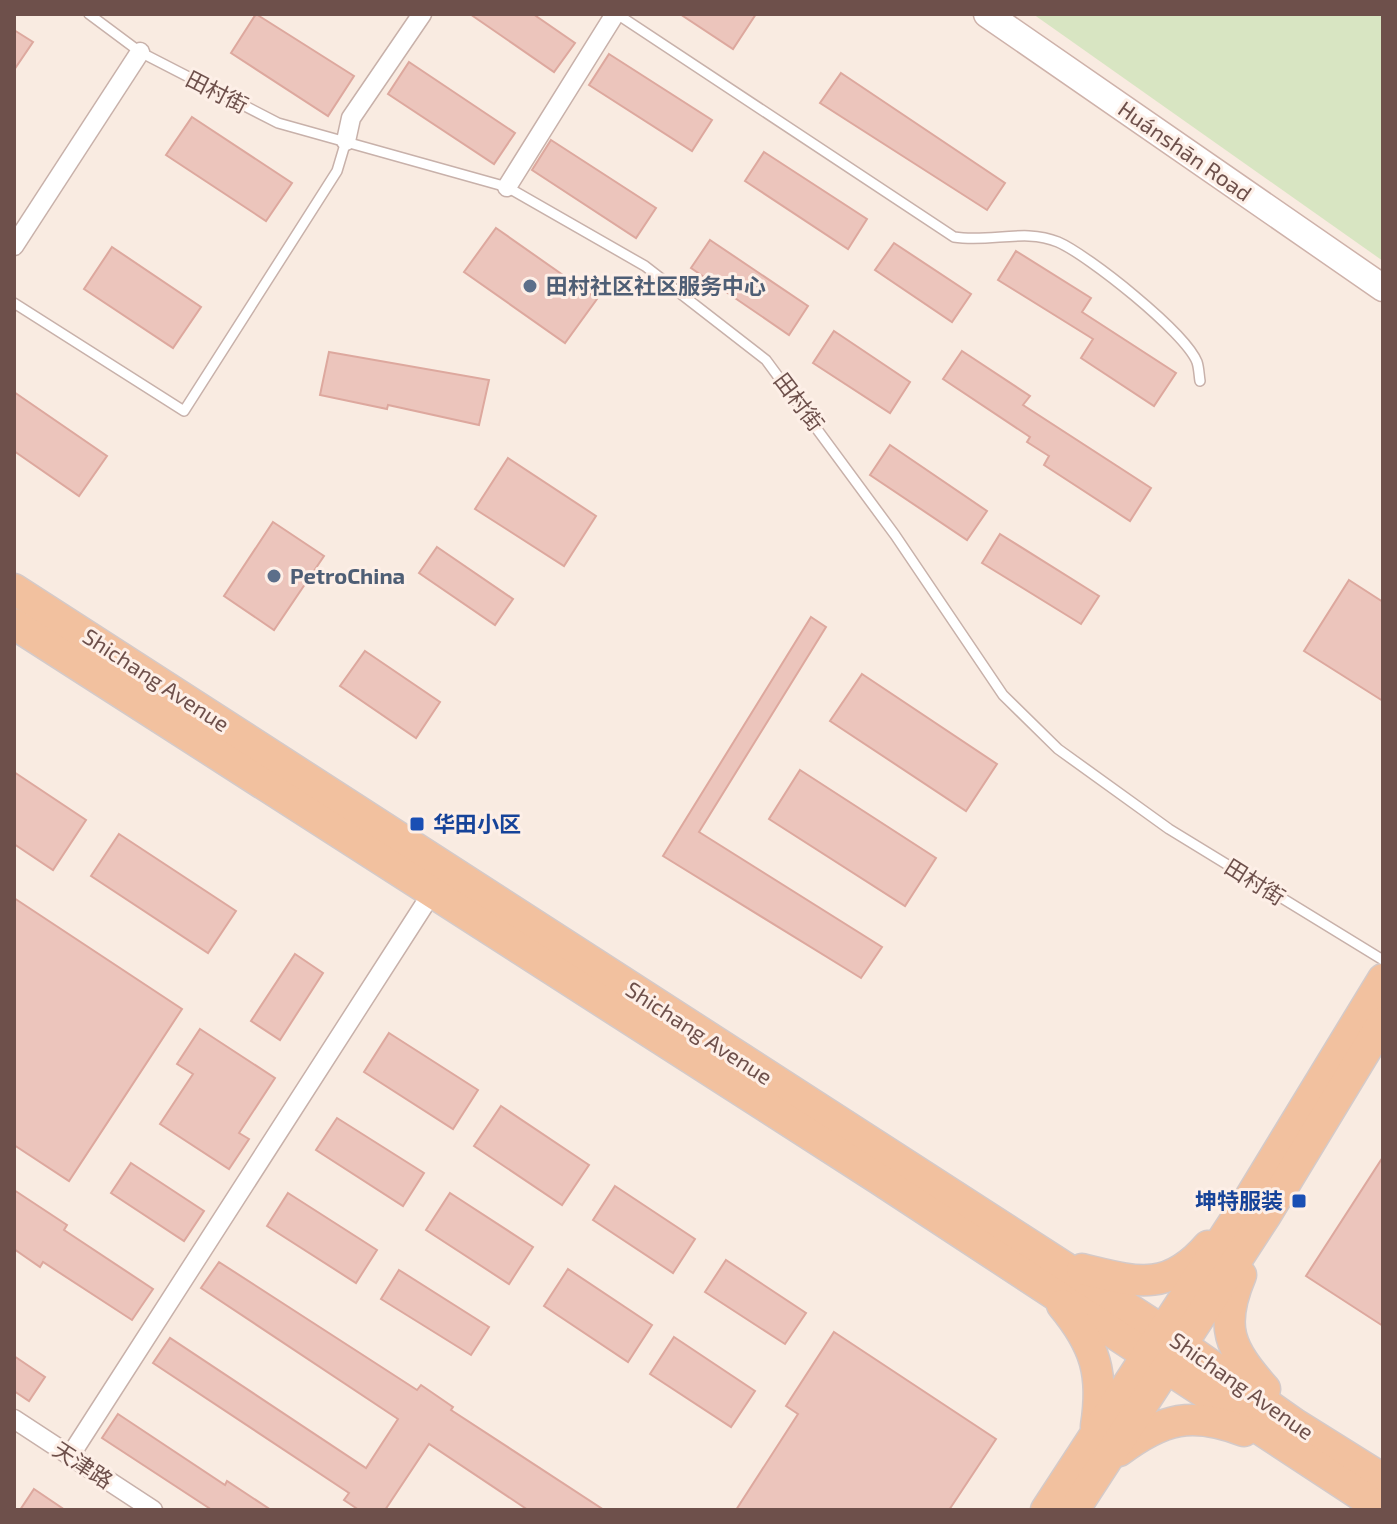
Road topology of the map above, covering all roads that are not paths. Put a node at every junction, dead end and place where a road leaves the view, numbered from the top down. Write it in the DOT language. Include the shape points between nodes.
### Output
graph roads {
  1 [pos="89,14"];
  2 [pos="422,14"];
  3 [pos="616,14"];
  4 [pos="987,14"];
  5 [pos="140,52"];
  6 [pos="346,141"];
  7 [pos="507,187"];
  8 [pos="14,246"];
  9 [pos="1383,288"];
  10 [pos="14,303"];
  11 [pos="1200,381"];
  12 [pos="14,589"];
  13 [pos="14,624"];
  14 [pos="440,880"];
  15 [pos="1383,960"];
  16 [pos="1383,979"];
  17 [pos="1383,1022"];
  18 [pos="1257,1207"];
  19 [pos="1053,1276"];
  20 [pos="1165,1350"];
  21 [pos="14,1419"];
  22 [pos="1287,1434"];
  23 [pos="1099,1449"];
  24 [pos="70,1456"];
  25 [pos="1383,1479"];
  26 [pos="153,1510"];
  27 [pos="1046,1510"];
  28 [pos="1074,1510"];
  29 [pos="1383,1510"];
  1 -- 5 [label="lane, 田村街"];
  2 -- 6 [label="street" via="351,118"];
  3 -- 7 [label="street"];
  3 -- 11 [label="lane" via="954,237 980,242 1022,234 1058,242 1145,302 1197,361"];
  4 -- 9 [label="main road, Huánshān Road"];
  5 -- 6 [label="lane, 田村街" via="278,123"];
  5 -- 8 [label="street"];
  6 -- 7 [label="lane, 田村街"];
  6 -- 10 [label="lane" via="337,171 184,411"];
  7 -- 15 [label="lane, 田村街" via="645,266 766,360 887,523 1003,695 1058,749 1169,829"];
  12 -- 14 [label="main road, Shichang Avenue"];
  13 -- 14 [label="main road, Shichang Avenue"];
  14 -- 19 [label="main road, Shichang Avenue"];
  14 -- 24 [label="street"];
  16 -- 18 [label="main road"];
  17 -- 18 [label="main road"];
  18 -- 19 [label="main road" via="1194,1262 1160,1281"];
  18 -- 20 [label="main road"];
  18 -- 22 [label="main road" via="1228,1312 1229,1336"];
  19 -- 20 [label="main road, Shichang Avenue"];
  19 -- 23 [label="main road" via="1100,1377"];
  20 -- 22 [label="main road, Shichang Avenue"];
  20 -- 23 [label="main road"];
  21 -- 24 [label="street, 天津路"];
  22 -- 23 [label="main road" via="1215,1420 1170,1421"];
  22 -- 25 [label="main road, Shichang Avenue"];
  22 -- 29 [label="main road, Shichang Avenue"];
  23 -- 27 [label="main road"];
  23 -- 28 [label="main road"];
  24 -- 26 [label="street, 天津路"];
}
